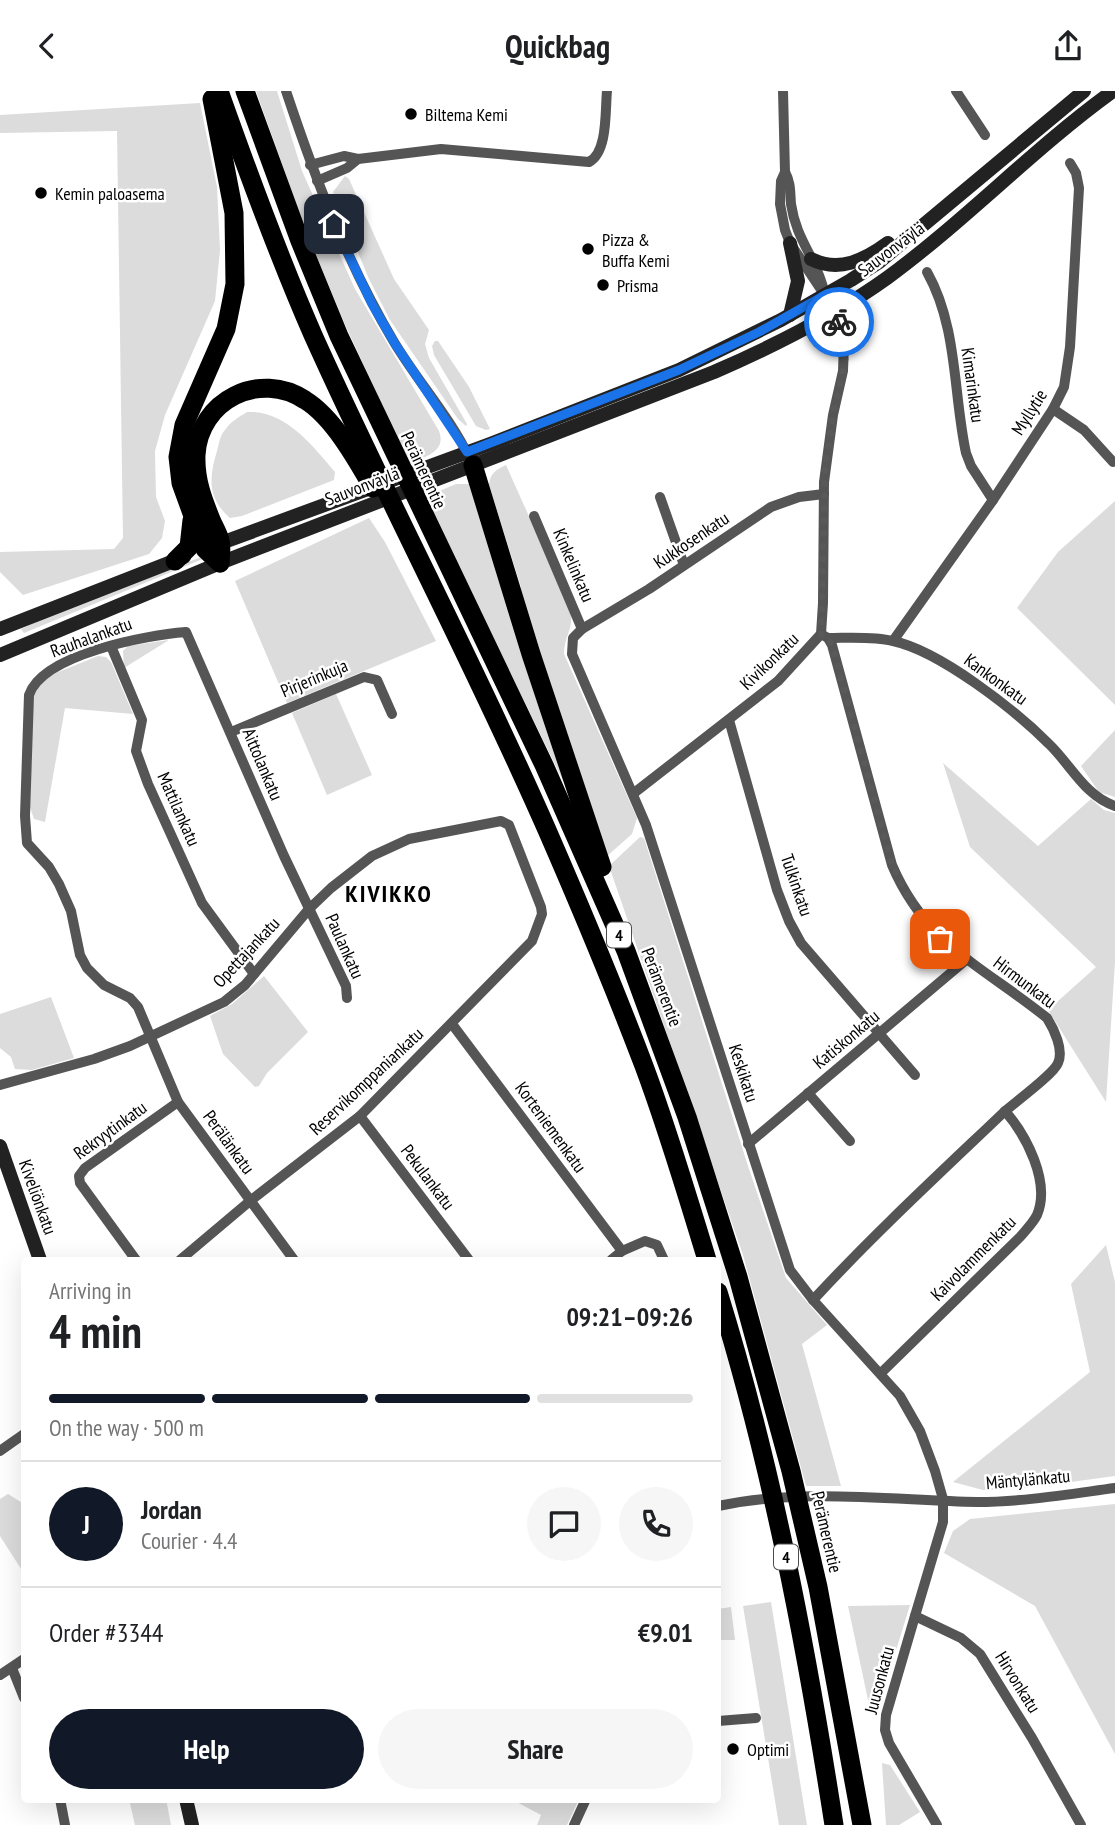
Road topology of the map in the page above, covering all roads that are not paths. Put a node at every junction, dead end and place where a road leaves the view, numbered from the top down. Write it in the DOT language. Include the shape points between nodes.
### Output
graph roads {
  1 [pos="211,91"];
  2 [pos="219,91"];
  3 [pos="245,91"];
  4 [pos="286,91"];
  5 [pos="607,91"];
  6 [pos="783,91"];
  7 [pos="956,91"];
  8 [pos="1084,91"];
  9 [pos="1113,91"];
  10 [pos="985,135"];
  11 [pos="358,159"];
  12 [pos="1070,163"];
  13 [pos="310,165"];
  14 [pos="785,173"];
  15 [pos="317,181"];
  16 [pos="903,241"];
  17 [pos="790,243"];
  18 [pos="811,259"];
  19 [pos="927,272"];
  20 [pos="825,295"];
  21 [pos="836,311"];
  22 [pos="790,315"];
  23 [pos="1053,409"];
  24 [pos="470,458"];
  25 [pos="1113,462"];
  26 [pos="824,494"];
  27 [pos="660,497"];
  28 [pos="993,500"];
  29 [pos="192,516"];
  30 [pos="534,516"];
  31 [pos="404,530"];
  32 [pos="213,546"];
  33 [pos="175,561"];
  34 [pos="220,562"];
  35 [pos="684,565"];
  36 [pos="0,629"];
  37 [pos="582,629"];
  38 [pos="186,632"];
  39 [pos="824,636"];
  40 [pos="893,641"];
  41 [pos="111,646"];
  42 [pos="0,655"];
  43 [pos="392,714"];
  44 [pos="730,720"];
  45 [pos="231,732"];
  46 [pos="634,793"];
  47 [pos="1115,806"];
  48 [pos="309,909"];
  49 [pos="533,941"];
  50 [pos="626,951"];
  51 [pos="966,960"];
  52 [pos="254,974"];
  53 [pos="347,998"];
  54 [pos="452,1024"];
  55 [pos="881,1034"];
  56 [pos="150,1036"];
  57 [pos="915,1075"];
  58 [pos="0,1085"];
  59 [pos="808,1093"];
  60 [pos="178,1103"];
  61 [pos="1005,1111"];
  62 [pos="360,1116"];
  63 [pos="850,1141"];
  64 [pos="748,1144"];
  65 [pos="0,1146"];
  66 [pos="250,1201"];
  67 [pos="622,1251"];
  68 [pos="39,1257"];
  69 [pos="134,1257"];
  70 [pos="184,1257"];
  71 [pos="292,1257"];
  72 [pos="467,1257"];
  73 [pos="615,1257"];
  74 [pos="663,1257"];
  75 [pos="706,1257"];
  76 [pos="813,1300"];
  77 [pos="721,1304"];
  78 [pos="881,1373"];
  79 [pos="21,1436"];
  80 [pos="0,1451"];
  81 [pos="1115,1488"];
  82 [pos="943,1499"];
  83 [pos="721,1505"];
  84 [pos="915,1616"];
  85 [pos="21,1661"];
  86 [pos="12,1668"];
  87 [pos="0,1675"];
  88 [pos="21,1690"];
  89 [pos="755,1718"];
  90 [pos="721,1721"];
  91 [pos="61,1803"];
  92 [pos="187,1803"];
  93 [pos="584,1803"];
  94 [pos="65,1825"];
  95 [pos="192,1825"];
  96 [pos="574,1825"];
  97 [pos="834,1825"];
  98 [pos="862,1825"];
  99 [pos="937,1825"];
  100 [pos="1081,1825"];
  1 -- 29 [label="highway" via="234,213 235,274 226,329 178,446 179,475"];
  2 -- 31 [label="highway, 4" via="292,284"];
  3 -- 50 [label="highway, Perämerentie / 4" via="339,336 544,765"];
  4 -- 13 [label="street"];
  5 -- 11 [label="street" via="602,146 589,162 441,149"];
  6 -- 14 [label="street"];
  7 -- 10 [label="street"];
  8 -- 16 [label="main road, Sauvonväylä"];
  9 -- 21 [label="main road, Sauvonväylä" via="909,261"];
  11 -- 13 [label="street" via="344,156"];
  11 -- 15 [label="street"];
  12 -- 23 [label="street, Myllytie" via="1079,188 1070,347 1067,377"];
  13 -- 15 [label="street"];
  14 -- 17 [label="street" via="780,204"];
  14 -- 18 [label="street" via="798,235"];
  15 -- 24 [label="street" via="372,304"];
  16 -- 18 [label="main road" via="889,242 861,261 827,265"];
  16 -- 20 [label="main road, Sauvonväylä" via="879,262"];
  17 -- 20 [label="street"];
  17 -- 22 [label="main road" via="797,281"];
  18 -- 20 [label="street"];
  19 -- 28 [label="street, Kimarinkatu" via="941,299 966,453"];
  20 -- 21 [label="street, Kivikonkatu"];
  20 -- 22 [label="main road, Sauvonväylä"];
  21 -- 24 [label="main road, Sauvonväylä" via="714,372"];
  21 -- 26 [label="street, Kivikonkatu" via="845,362 833,415"];
  22 -- 24 [label="main road, Sauvonväylä" via="679,370"];
  23 -- 25 [label="street" via="1084,430"];
  23 -- 28 [label="street, Myllytie"];
  24 -- 32 [label="main road, Sauvonväylä" via="438,461"];
  24 -- 34 [label="main road, Sauvonväylä" via="450,473"];
  24 -- 50 [label="highway" via="593,844 622,920"];
  26 -- 35 [label="street, Kukkosenkatu" via="771,507"];
  26 -- 39 [label="street, Kivikonkatu"];
  27 -- 35 [label="street"];
  28 -- 40 [label="street, Myllytie"];
  29 -- 32 [label="highway"];
  29 -- 33 [label="highway" via="189,547"];
  30 -- 37 [label="street, Kinkelinkatu"];
  31 -- 32 [label="highway" via="318,409 289,391 261,388 224,401 198,440 198,487"];
  31 -- 75 [label="highway, 4" via="524,780 588,927 644,1066"];
  32 -- 33 [label="main road, Sauvonväylä"];
  32 -- 34 [label="highway"];
  33 -- 36 [label="main road, Sauvonväylä"];
  34 -- 42 [label="main road, Sauvonväylä"];
  35 -- 37 [label="street, Kukkosenkatu"];
  37 -- 46 [label="street, Keskikatu" via="573,638 572,654"];
  38 -- 41 [label="street, Rauhalankatu"];
  38 -- 45 [label="street, Aittolankatu"];
  39 -- 40 [label="street, Kankonkatu"];
  39 -- 44 [label="street, Kivikonkatu"];
  39 -- 51 [label="street, Hirmunkatu" via="832,645 892,865 919,914"];
  40 -- 47 [label="street, Kankonkatu" via="943,663 1004,705 1051,745 1093,794"];
  41 -- 52 [label="street, Mattilankatu" via="142,720 136,751 147,783 202,903"];
  41 -- 56 [label="street, Rauhalankatu" via="51,669 32,685 26,841 59,884 71,911 83,963 104,985 135,1003"];
  43 -- 45 [label="street, Pirjerinkuja" via="377,680 364,677"];
  44 -- 46 [label="street, Kivikonkatu"];
  44 -- 55 [label="street, Tulkinkatu" via="789,921 801,943"];
  45 -- 48 [label="street, Aittolankatu"];
  46 -- 64 [label="street, Keskikatu"];
  48 -- 49 [label="street, Opettajankatu" via="347,875 393,844 501,821 512,830 541,907"];
  48 -- 52 [label="street, Opettajankatu"];
  48 -- 53 [label="street, Paulankatu" via="346,985"];
  49 -- 54 [label="street, Reservikomppaniankatu"];
  50 -- 98 [label="highway, Perämerentie / 4" via="711,1189 791,1471 818,1587"];
  51 -- 55 [label="street, Katiskonkatu"];
  51 -- 61 [label="street, Hirmunkatu" via="1047,1018 1058,1046 1055,1069"];
  52 -- 56 [label="street, Opettajankatu" via="224,1002"];
  54 -- 62 [label="street, Reservikomppaniankatu"];
  54 -- 67 [label="street, Korteniemenkatu"];
  55 -- 57 [label="street, Tulkinkatu"];
  55 -- 59 [label="street, Katiskonkatu"];
  56 -- 58 [label="street, Opettajankatu" via="94,1059"];
  56 -- 60 [label="street, Perälänkatu"];
  59 -- 63 [label="street"];
  59 -- 64 [label="street, Katiskonkatu"];
  60 -- 66 [label="street, Perälänkatu"];
  60 -- 69 [label="street, Rekryytinkatu" via="80,1172 80,1183"];
  61 -- 76 [label="street, Hirmunkatu"];
  61 -- 78 [label="street, Kaivolammenkatu" via="1024,1137 1038,1170 1038,1213 1020,1237"];
  62 -- 66 [label="street, Reservikomppaniankatu"];
  62 -- 72 [label="street, Pekulankatu"];
  64 -- 76 [label="street, Keskikatu" via="790,1270"];
  65 -- 68 [label="main road, Kiveliönkatu"];
  66 -- 70 [label="street, Reservikomppaniankatu"];
  66 -- 71 [label="street, Perälänkatu"];
  67 -- 73 [label="street"];
  67 -- 74 [label="street" via="649,1242"];
  76 -- 78 [label="street, Keskikatu"];
  77 -- 97 [label="highway, 4" via="792,1581"];
  78 -- 82 [label="street, Keskikatu" via="920,1431"];
  79 -- 80 [label="street"];
  81 -- 82 [label="street, Mäntylänkatu" via="993,1501"];
  82 -- 83 [label="street, Mäntylänkatu" via="827,1495"];
  82 -- 84 [label="street" via="942,1527"];
  84 -- 99 [label="street, Juusonkatu" via="885,1730"];
  84 -- 100 [label="street, Hirvonkatu" via="961,1638 980,1654"];
  85 -- 86 [label="street"];
  86 -- 87 [label="street"];
  86 -- 88 [label="street"];
  89 -- 90 [label="street"];
  91 -- 94 [label="street"];
  92 -- 95 [label="main road"];
  93 -- 96 [label="street"];
}
